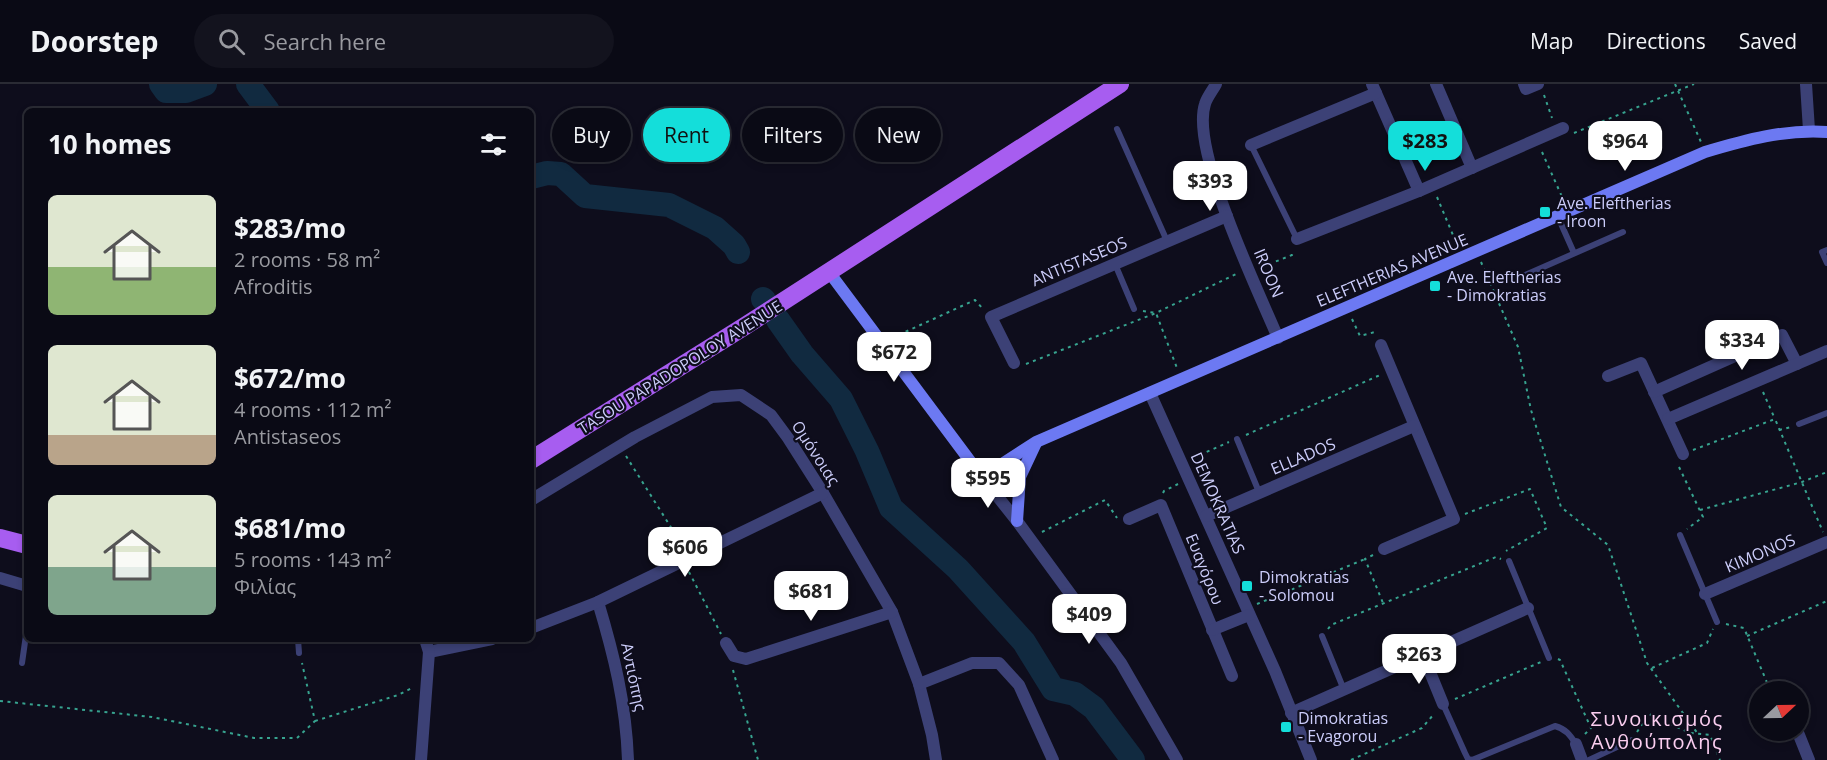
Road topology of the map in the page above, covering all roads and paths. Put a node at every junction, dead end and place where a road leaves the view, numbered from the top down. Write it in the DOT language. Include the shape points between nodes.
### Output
graph roads {
  1 [pos="1120,84"];
  2 [pos="1216,84"];
  3 [pos="1436,84"];
  4 [pos="1524,84"];
  5 [pos="1675,84"];
  6 [pos="1694,84"];
  7 [pos="1806,84"];
  8 [pos="1374,88"];
  9 [pos="1541,89"];
  10 [pos="1678,91"];
  11 [pos="1118,129"];
  12 [pos="1559,129"];
  13 [pos="1809,130"];
  14 [pos="1827,132"];
  15 [pos="1536,139"];
  16 [pos="1251,145"];
  17 [pos="1706,152"];
  18 [pos="1472,168"];
  19 [pos="1432,185"];
  20 [pos="1419,191"];
  21 [pos="1563,215"];
  22 [pos="1227,216"];
  23 [pos="1623,232"];
  24 [pos="1296,239"];
  25 [pos="1167,242"];
  26 [pos="1827,250"];
  27 [pos="1476,252"];
  28 [pos="1574,253"];
  29 [pos="1463,258"];
  30 [pos="1827,263"];
  31 [pos="1115,264"];
  32 [pos="1250,270"];
  33 [pos="830,272"];
  34 [pos="1523,276"];
  35 [pos="1347,308"];
  36 [pos="1134,309"];
  37 [pos="1156,313"];
  38 [pos="992,317"];
  39 [pos="1278,338"];
  40 [pos="883,342"];
  41 [pos="1380,345"];
  42 [pos="1827,351"];
  43 [pos="1014,363"];
  44 [pos="1797,364"];
  45 [pos="1391,370"];
  46 [pos="1608,376"];
  47 [pos="1182,379"];
  48 [pos="1758,381"];
  49 [pos="1654,392"];
  50 [pos="1150,393"];
  51 [pos="1827,413"];
  52 [pos="1668,419"];
  53 [pos="1775,419"];
  54 [pos="1799,424"];
  55 [pos="1414,426"];
  56 [pos="1237,438"];
  57 [pos="1036,442"];
  58 [pos="620,446"];
  59 [pos="1683,454"];
  60 [pos="534,458"];
  61 [pos="1182,463"];
  62 [pos="1827,472"];
  63 [pos="982,477"];
  64 [pos="1189,478"];
  65 [pos="1802,482"];
  66 [pos="1259,492"];
  67 [pos="823,493"];
  68 [pos="534,498"];
  69 [pos="1161,505"];
  70 [pos="1700,510"];
  71 [pos="1206,516"];
  72 [pos="1129,519"];
  73 [pos="1454,519"];
  74 [pos="1017,521"];
  75 [pos="1680,535"];
  76 [pos="0,538"];
  77 [pos="1030,538"];
  78 [pos="1827,541"];
  79 [pos="24,544"];
  80 [pos="1384,549"];
  81 [pos="1506,551"];
  82 [pos="690,558"];
  83 [pos="1365,559"];
  84 [pos="1509,561"];
  85 [pos="0,578"];
  86 [pos="24,585"];
  87 [pos="1706,594"];
  88 [pos="598,602"];
  89 [pos="1827,602"];
  90 [pos="1383,603"];
  91 [pos="1528,608"];
  92 [pos="892,612"];
  93 [pos="1247,612"];
  94 [pos="1717,622"];
  95 [pos="534,627"];
  96 [pos="1212,630"];
  97 [pos="1322,636"];
  98 [pos="1747,636"];
  99 [pos="25,642"];
  100 [pos="298,642"];
  101 [pos="425,642"];
  102 [pos="477,642"];
  103 [pos="726,643"];
  104 [pos="429,652"];
  105 [pos="299,653"];
  106 [pos="1423,655"];
  107 [pos="1549,658"];
  108 [pos="22,663"];
  109 [pos="1652,669"];
  110 [pos="1232,676"];
  111 [pos="427,681"];
  112 [pos="1766,681"];
  113 [pos="920,684"];
  114 [pos="1344,690"];
  115 [pos="0,701"];
  116 [pos="1443,704"];
  117 [pos="1291,713"];
  118 [pos="315,721"];
  119 [pos="1698,734"];
  120 [pos="1632,740"];
  121 [pos="1801,741"];
  122 [pos="1576,744"];
  123 [pos="421,760"];
  124 [pos="628,760"];
  125 [pos="936,760"];
  126 [pos="1053,760"];
  127 [pos="1178,760"];
  128 [pos="1311,760"];
  129 [pos="1582,760"];
  130 [pos="1589,760"];
  131 [pos="1720,760"];
  132 [pos="1809,760"];
  1 -- 33 [label="main road, TASOU PAPADOPOLOY AVENUE"];
  2 -- 22 [label="street, IROON" via="1205,104 1203,137"];
  3 -- 18 [label="street"];
  4 -- 9 [label="street" via="1526,89"];
  5 -- 10 [label="path"];
  6 -- 10 [label="path"];
  7 -- 13 [label="street"];
  8 -- 16 [label="street"];
  8 -- 20 [label="street"];
  9 -- 12 [label="path"];
  10 -- 12 [label="path" via="1568,136"];
  10 -- 17 [label="path"];
  11 -- 25 [label="lane"];
  12 -- 15 [label="street"];
  13 -- 14 [label="main road, ELEFTHERIAS AVENUE"];
  13 -- 17 [label="main road, ELEFTHERIAS AVENUE" via="1753,138"];
  15 -- 18 [label="street"];
  15 -- 21 [label="path"];
  16 -- 24 [label="lane"];
  17 -- 21 [label="main road, ELEFTHERIAS AVENUE"];
  18 -- 19 [label="street"];
  19 -- 20 [label="street"];
  19 -- 29 [label="path"];
  20 -- 24 [label="street"];
  21 -- 27 [label="main road, ELEFTHERIAS AVENUE"];
  21 -- 28 [label="lane"];
  22 -- 25 [label="street, ANTISTASEOS"];
  22 -- 32 [label="street, IROON"];
  23 -- 28 [label="lane"];
  24 -- 32 [label="path" via="1292,255"];
  25 -- 31 [label="street, ANTISTASEOS"];
  26 -- 30 [label="lane" via="1822,252"];
  27 -- 29 [label="main road, ELEFTHERIAS AVENUE"];
  27 -- 109 [label="path" via="1518,347 1531,410 1561,507 1608,545"];
  28 -- 34 [label="lane"];
  29 -- 35 [label="main road, ELEFTHERIAS AVENUE"];
  31 -- 36 [label="lane"];
  31 -- 38 [label="street, ANTISTASEOS"];
  32 -- 37 [label="path"];
  32 -- 39 [label="street, IROON"];
  33 -- 40 [label="main road"];
  33 -- 60 [label="main road, TASOU PAPADOPOLOY AVENUE"];
  35 -- 39 [label="main road, ELEFTHERIAS AVENUE"];
  35 -- 41 [label="path" via="1360,336 1375,332"];
  36 -- 37 [label="path"];
  37 -- 43 [label="path" via="1027,364"];
  37 -- 47 [label="path"];
  38 -- 40 [label="path" via="975,300"];
  38 -- 43 [label="street"];
  39 -- 47 [label="main road, ELEFTHERIAS AVENUE"];
  40 -- 63 [label="main road"];
  41 -- 45 [label="street"];
  42 -- 44 [label="street"];
  44 -- 48 [label="street"];
  44 -- 49 [label="street" via="1782,335"];
  45 -- 55 [label="street"];
  45 -- 56 [label="path"];
  46 -- 49 [label="street" via="1641,363"];
  47 -- 50 [label="main road, ELEFTHERIAS AVENUE"];
  48 -- 52 [label="street"];
  48 -- 53 [label="path"];
  49 -- 52 [label="street"];
  50 -- 57 [label="main road, ELEFTHERIAS AVENUE"];
  50 -- 61 [label="street, DEMOKRATIAS"];
  51 -- 54 [label="lane"];
  52 -- 59 [label="street"];
  53 -- 59 [label="path"];
  53 -- 65 [label="path"];
  55 -- 66 [label="street, ELLADOS"];
  55 -- 73 [label="street"];
  56 -- 61 [label="path"];
  56 -- 66 [label="lane"];
  57 -- 63 [label="main road, ELEFTHERIAS AVENUE"];
  57 -- 74 [label="main road" via="1020,477"];
  58 -- 67 [label="street, Ομόνοιας" via="712,396 741,394 771,415"];
  58 -- 68 [label="street, Ομόνοιας"];
  58 -- 82 [label="path"];
  59 -- 70 [label="path" via="1677,462"];
  61 -- 64 [label="street, DEMOKRATIAS"];
  62 -- 65 [label="path"];
  63 -- 74 [label="street"];
  64 -- 69 [label="path" via="1164,491"];
  64 -- 71 [label="street, DEMOKRATIAS"];
  65 -- 70 [label="path"];
  65 -- 78 [label="path"];
  66 -- 71 [label="street, ELLADOS"];
  67 -- 82 [label="street"];
  67 -- 92 [label="street, Ομόνοιας"];
  69 -- 72 [label="street"];
  69 -- 96 [label="street, Ευαγόρου"];
  70 -- 75 [label="path" via="1703,517"];
  71 -- 93 [label="street, DEMOKRATIAS"];
  72 -- 77 [label="path" via="1116,518 1105,500"];
  73 -- 80 [label="street"];
  73 -- 81 [label="path" via="1530,489 1547,528"];
  74 -- 77 [label="street"];
  75 -- 87 [label="lane"];
  76 -- 79 [label="main road"];
  77 -- 127 [label="street" via="1121,663"];
  78 -- 87 [label="street, KIMONOS"];
  80 -- 83 [label="path"];
  82 -- 88 [label="street"];
  83 -- 90 [label="path"];
  83 -- 93 [label="path"];
  84 -- 90 [label="path" via="1496,557"];
  84 -- 91 [label="lane"];
  85 -- 86 [label="street"];
  87 -- 94 [label="lane"];
  88 -- 95 [label="street"];
  88 -- 124 [label="street, Αντιόπης" via="615,658 627,725"];
  89 -- 98 [label="path"];
  90 -- 97 [label="path" via="1331,625"];
  91 -- 106 [label="street"];
  91 -- 107 [label="lane"];
  92 -- 103 [label="street" via="746,659 734,656"];
  92 -- 113 [label="street, Ομόνοιας"];
  93 -- 96 [label="street"];
  93 -- 117 [label="street, DEMOKRATIAS"];
  94 -- 98 [label="path" via="1744,628"];
  94 -- 109 [label="path" via="1707,643"];
  96 -- 110 [label="street, Ευαγόρου"];
  97 -- 114 [label="lane"];
  98 -- 112 [label="path"];
  99 -- 108 [label="lane"];
  100 -- 105 [label="lane"];
  101 -- 104 [label="street"];
  102 -- 104 [label="street"];
  104 -- 111 [label="street"];
  105 -- 118 [label="path"];
  106 -- 114 [label="street"];
  106 -- 116 [label="street"];
  107 -- 122 [label="path" via="1560,660 1591,728"];
  109 -- 119 [label="path"];
  111 -- 118 [label="path" via="398,695"];
  111 -- 123 [label="street"];
  113 -- 125 [label="street, Ομόνοιας"];
  113 -- 126 [label="street" via="972,663 999,663 1019,685"];
  114 -- 117 [label="street"];
  115 -- 118 [label="path" via="152,717 254,738 297,738"];
  116 -- 122 [label="lane" via="1468,759 1555,726 1570,734"];
  117 -- 128 [label="street, DEMOKRATIAS"];
  119 -- 120 [label="path" via="1649,714"];
  119 -- 131 [label="path" via="1710,735"];
  120 -- 130 [label="lane"];
  121 -- 132 [label="street"];
  122 -- 129 [label="street"];
}
